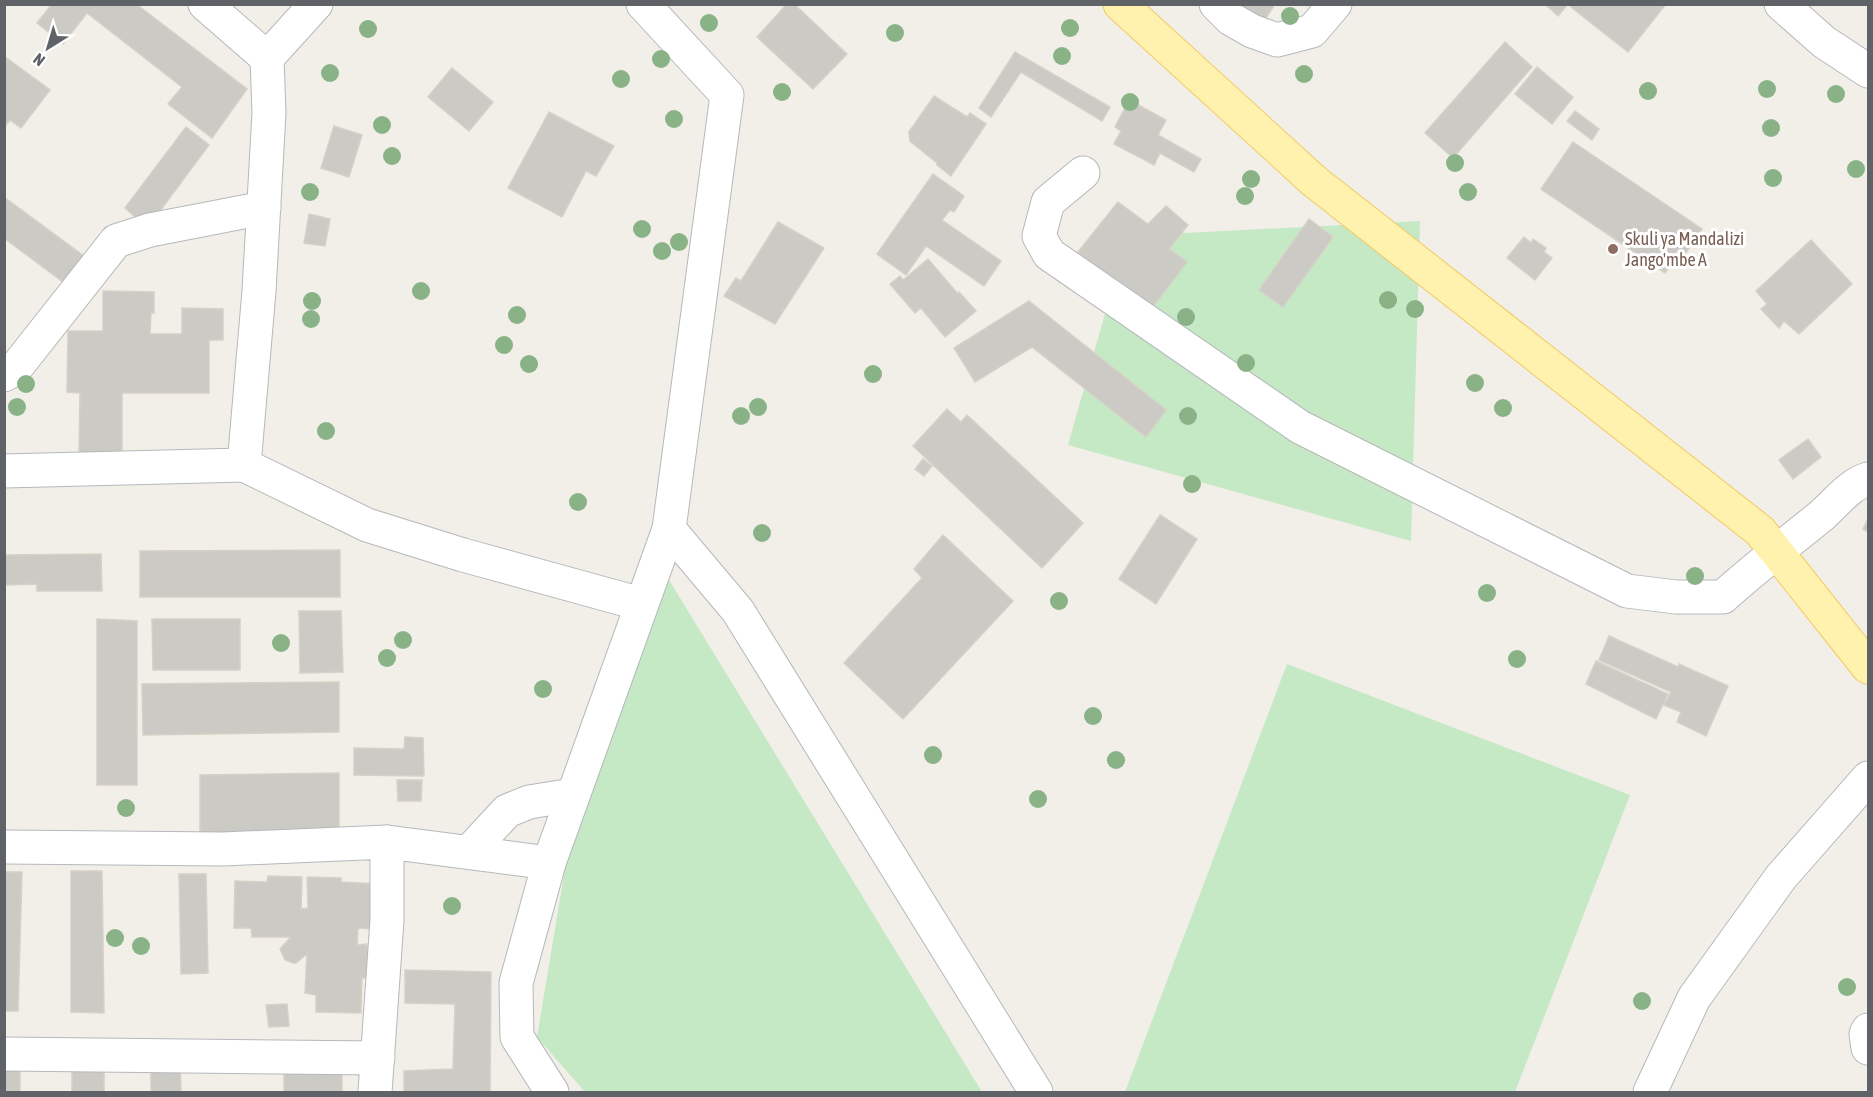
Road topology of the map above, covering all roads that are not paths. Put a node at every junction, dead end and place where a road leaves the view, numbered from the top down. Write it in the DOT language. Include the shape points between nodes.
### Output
graph roads {
  1 [pos="315,4"];
  2 [pos="643,4"];
  3 [pos="1120,4"];
  4 [pos="1216,4"];
  5 [pos="1335,4"];
  6 [pos="1781,4"];
  7 [pos="214,8"];
  8 [pos="267,58"];
  9 [pos="1869,71"];
  10 [pos="1083,173"];
  11 [pos="264,208"];
  12 [pos="4,375"];
  13 [pos="244,465"];
  14 [pos="4,471"];
  15 [pos="1869,479"];
  16 [pos="669,529"];
  17 [pos="1776,552"];
  18 [pos="640,604"];
  19 [pos="1869,667"];
  20 [pos="1869,777"];
  21 [pos="573,795"];
  22 [pos="387,842"];
  23 [pos="4,847"];
  24 [pos="469,852"];
  25 [pos="549,863"];
  26 [pos="1869,1030"];
  27 [pos="1869,1048"];
  28 [pos="4,1054"];
  29 [pos="378,1058"];
  30 [pos="375,1092"];
  31 [pos="552,1092"];
  32 [pos="1036,1092"];
  33 [pos="1650,1092"];
  1 -- 8 [label="street"];
  2 -- 16 [label="street" via="727,95"];
  3 -- 17 [label="main road" via="1314,181 1760,531"];
  4 -- 5 [label="street" via="1231,20 1277,40 1312,31"];
  6 -- 9 [label="street" via="1824,42"];
  7 -- 8 [label="street"];
  8 -- 11 [label="street" via="269,113"];
  10 -- 17 [label="street" via="1048,202 1039,236 1049,254 1300,427 1627,591 1723,597"];
  11 -- 12 [label="street" via="150,230 116,241 15,369"];
  11 -- 13 [label="street"];
  13 -- 14 [label="street"];
  13 -- 18 [label="street" via="367,525"];
  15 -- 17 [label="street" via="1857,482"];
  16 -- 18 [label="street"];
  16 -- 32 [label="street" via="738,611"];
  17 -- 19 [label="main road"];
  18 -- 21 [label="street"];
  20 -- 33 [label="street" via="1780,877 1694,998"];
  21 -- 24 [label="street" via="529,802 507,811"];
  21 -- 25 [label="street"];
  22 -- 23 [label="street" via="223,849"];
  22 -- 24 [label="street"];
  22 -- 29 [label="street" via="387,920"];
  24 -- 25 [label="street"];
  25 -- 31 [label="street" via="516,983 517,1037"];
  26 -- 27 [label="street"];
  28 -- 29 [label="street"];
  29 -- 30 [label="street"];
}
